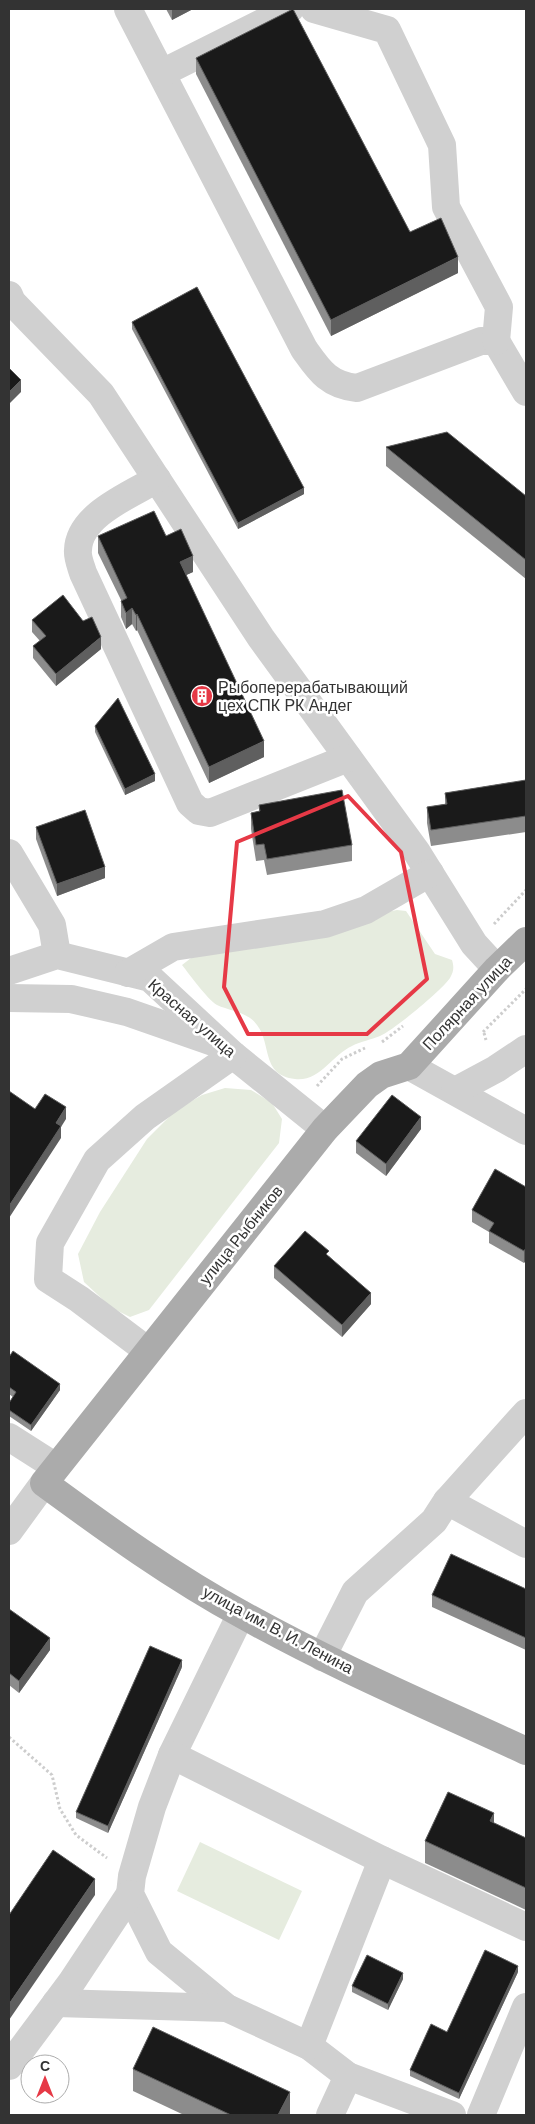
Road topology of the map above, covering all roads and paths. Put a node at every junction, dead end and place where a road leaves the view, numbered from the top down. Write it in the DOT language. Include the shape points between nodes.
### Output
graph roads {
  1 [pos="128,9"];
  2 [pos="290,9"];
  3 [pos="314,9"];
  4 [pos="162,73"];
  5 [pos="9,295"];
  6 [pos="496,341"];
  7 [pos="526,392"];
  8 [pos="157,479"];
  9 [pos="348,758"];
  10 [pos="9,853"];
  11 [pos="430,874"];
  12 [pos="526,890"];
  13 [pos="526,941"];
  14 [pos="474,944"];
  15 [pos="57,955"];
  16 [pos="497,969"];
  17 [pos="9,970"];
  18 [pos="128,973"];
  19 [pos="526,989"];
  20 [pos="9,998"];
  21 [pos="478,1027"];
  22 [pos="526,1049"];
  23 [pos="228,1050"];
  24 [pos="409,1066"];
  25 [pos="454,1091"];
  26 [pos="325,1129"];
  27 [pos="526,1131"];
  28 [pos="148,1351"];
  29 [pos="526,1413"];
  30 [pos="9,1437"];
  31 [pos="50,1475"];
  32 [pos="446,1501"];
  33 [pos="9,1531"];
  34 [pos="526,1544"];
  35 [pos="241,1614"];
  36 [pos="322,1657"];
  37 [pos="9,1737"];
  38 [pos="526,1750"];
  39 [pos="172,1755"];
  40 [pos="382,1860"];
  41 [pos="131,1885"];
  42 [pos="526,1927"];
  43 [pos="56,2002"];
  44 [pos="526,2007"];
  45 [pos="227,2008"];
  46 [pos="309,2046"];
  47 [pos="9,2066"];
  48 [pos="348,2076"];
  49 [pos="330,2115"];
  50 [pos="452,2115"];
  51 [pos="481,2115"];
  1 -- 4 [label="street"];
  2 -- 4 [label="street"];
  3 -- 6 [label="street" via="387,30 442,145 446,208 500,307"];
  4 -- 6 [label="street" via="304,349 322,374 342,386 357,388 481,341"];
  5 -- 8 [label="street" via="12,302 101,394"];
  6 -- 7 [label="street"];
  8 -- 9 [label="street" via="261,638"];
  8 -- 9 [label="street" via="92,518 81,533 77,550 83,573 190,803 199,811 210,813"];
  9 -- 11 [label="street"];
  10 -- 15 [label="street" via="52,925"];
  11 -- 14 [label="street"];
  11 -- 18 [label="street" via="366,910 325,924 173,947"];
  12 -- 14 [label="path"];
  13 -- 16 [label="main road, Полярная улица"];
  14 -- 16 [label="street"];
  15 -- 17 [label="street"];
  15 -- 18 [label="street, Красная улица"];
  16 -- 24 [label="main road, Полярная улица"];
  18 -- 23 [label="street, Красная улица" via="150,978"];
  19 -- 21 [label="path" via="484,1033"];
  20 -- 23 [label="street" via="70,998 127,1012"];
  22 -- 25 [label="street"];
  23 -- 26 [label="street, Красная улица"];
  23 -- 28 [label="street" via="97,1160 50,1243 48,1279"];
  24 -- 25 [label="street"];
  24 -- 26 [label="main road, улица Рыбников" via="382,1075 367,1085"];
  25 -- 27 [label="street"];
  26 -- 28 [label="main road, улица Рыбников"];
  28 -- 31 [label="main road, улица Рыбников"];
  29 -- 32 [label="street"];
  30 -- 31 [label="street"];
  31 -- 33 [label="street, улица Рыбников"];
  31 -- 35 [label="main road, улица им. В. И. Ленина" via="121,1539"];
  32 -- 34 [label="street"];
  32 -- 36 [label="street" via="434,1521 355,1592"];
  35 -- 36 [label="main road, улица им. В. И. Ленина"];
  35 -- 39 [label="street"];
  36 -- 38 [label="main road, улица им. В. И. Ленина"];
  37 -- 41 [label="path" via="52,1775 60,1809 76,1835"];
  39 -- 40 [label="street"];
  39 -- 41 [label="street" via="152,1807"];
  40 -- 42 [label="street"];
  40 -- 46 [label="street"];
  41 -- 43 [label="street"];
  41 -- 45 [label="street" via="159,1952"];
  43 -- 45 [label="street"];
  43 -- 47 [label="street"];
  44 -- 51 [label="street"];
  45 -- 46 [label="street"];
  46 -- 48 [label="street"];
  48 -- 49 [label="street"];
  48 -- 50 [label="street"];
}
